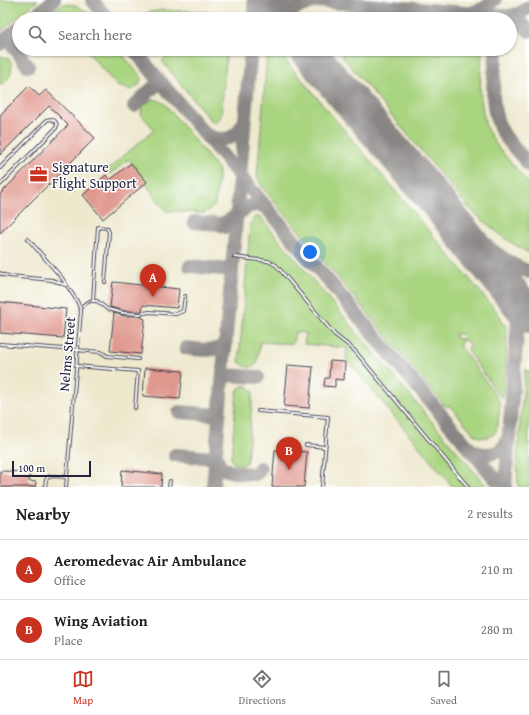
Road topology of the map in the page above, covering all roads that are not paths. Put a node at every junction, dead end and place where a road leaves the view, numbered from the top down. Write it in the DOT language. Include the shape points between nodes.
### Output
graph roads {
  1 [pos="0,168"];
  2 [pos="0,185"];
  3 [pos="28,239"];
  4 [pos="234,257"];
  5 [pos="0,273"];
  6 [pos="105,282"];
  7 [pos="67,286"];
  8 [pos="185,296"];
  9 [pos="94,301"];
  10 [pos="80,307"];
  11 [pos="0,344"];
  12 [pos="78,351"];
  13 [pos="138,359"];
  14 [pos="76,366"];
  15 [pos="135,408"];
  16 [pos="258,411"];
  17 [pos="306,445"];
  18 [pos="325,447"];
  19 [pos="67,477"];
  20 [pos="170,481"];
  21 [pos="45,487"];
  22 [pos="66,487"];
  23 [pos="169,487"];
  24 [pos="322,487"];
  25 [pos="468,487"];
  1 -- 2 [label="lane" via="47,120 55,121 56,128"];
  3 -- 7 [label="lane, Nelms Street"];
  4 -- 25 [label="lane" via="264,260 276,265 335,335 348,344"];
  5 -- 7 [label="lane" via="52,280"];
  6 -- 9 [label="lane" via="109,232 107,228 98,227"];
  7 -- 10 [label="lane, Nelms Street"];
  8 -- 9 [label="lane" via="183,311 176,314 124,313 107,309"];
  9 -- 10 [label="lane"];
  10 -- 12 [label="lane, Nelms Street"];
  11 -- 12 [label="lane"];
  12 -- 13 [label="lane" via="101,352 106,356"];
  12 -- 14 [label="lane, Nelms Street"];
  14 -- 15 [label="lane" via="138,371"];
  14 -- 19 [label="lane, Nelms Street"];
  16 -- 18 [label="lane" via="328,418"];
  17 -- 18 [label="lane"];
  18 -- 24 [label="lane"];
  19 -- 21 [label="lane" via="48,477"];
  19 -- 22 [label="lane, Nelms Street"];
  20 -- 23 [label="lane"];
}
